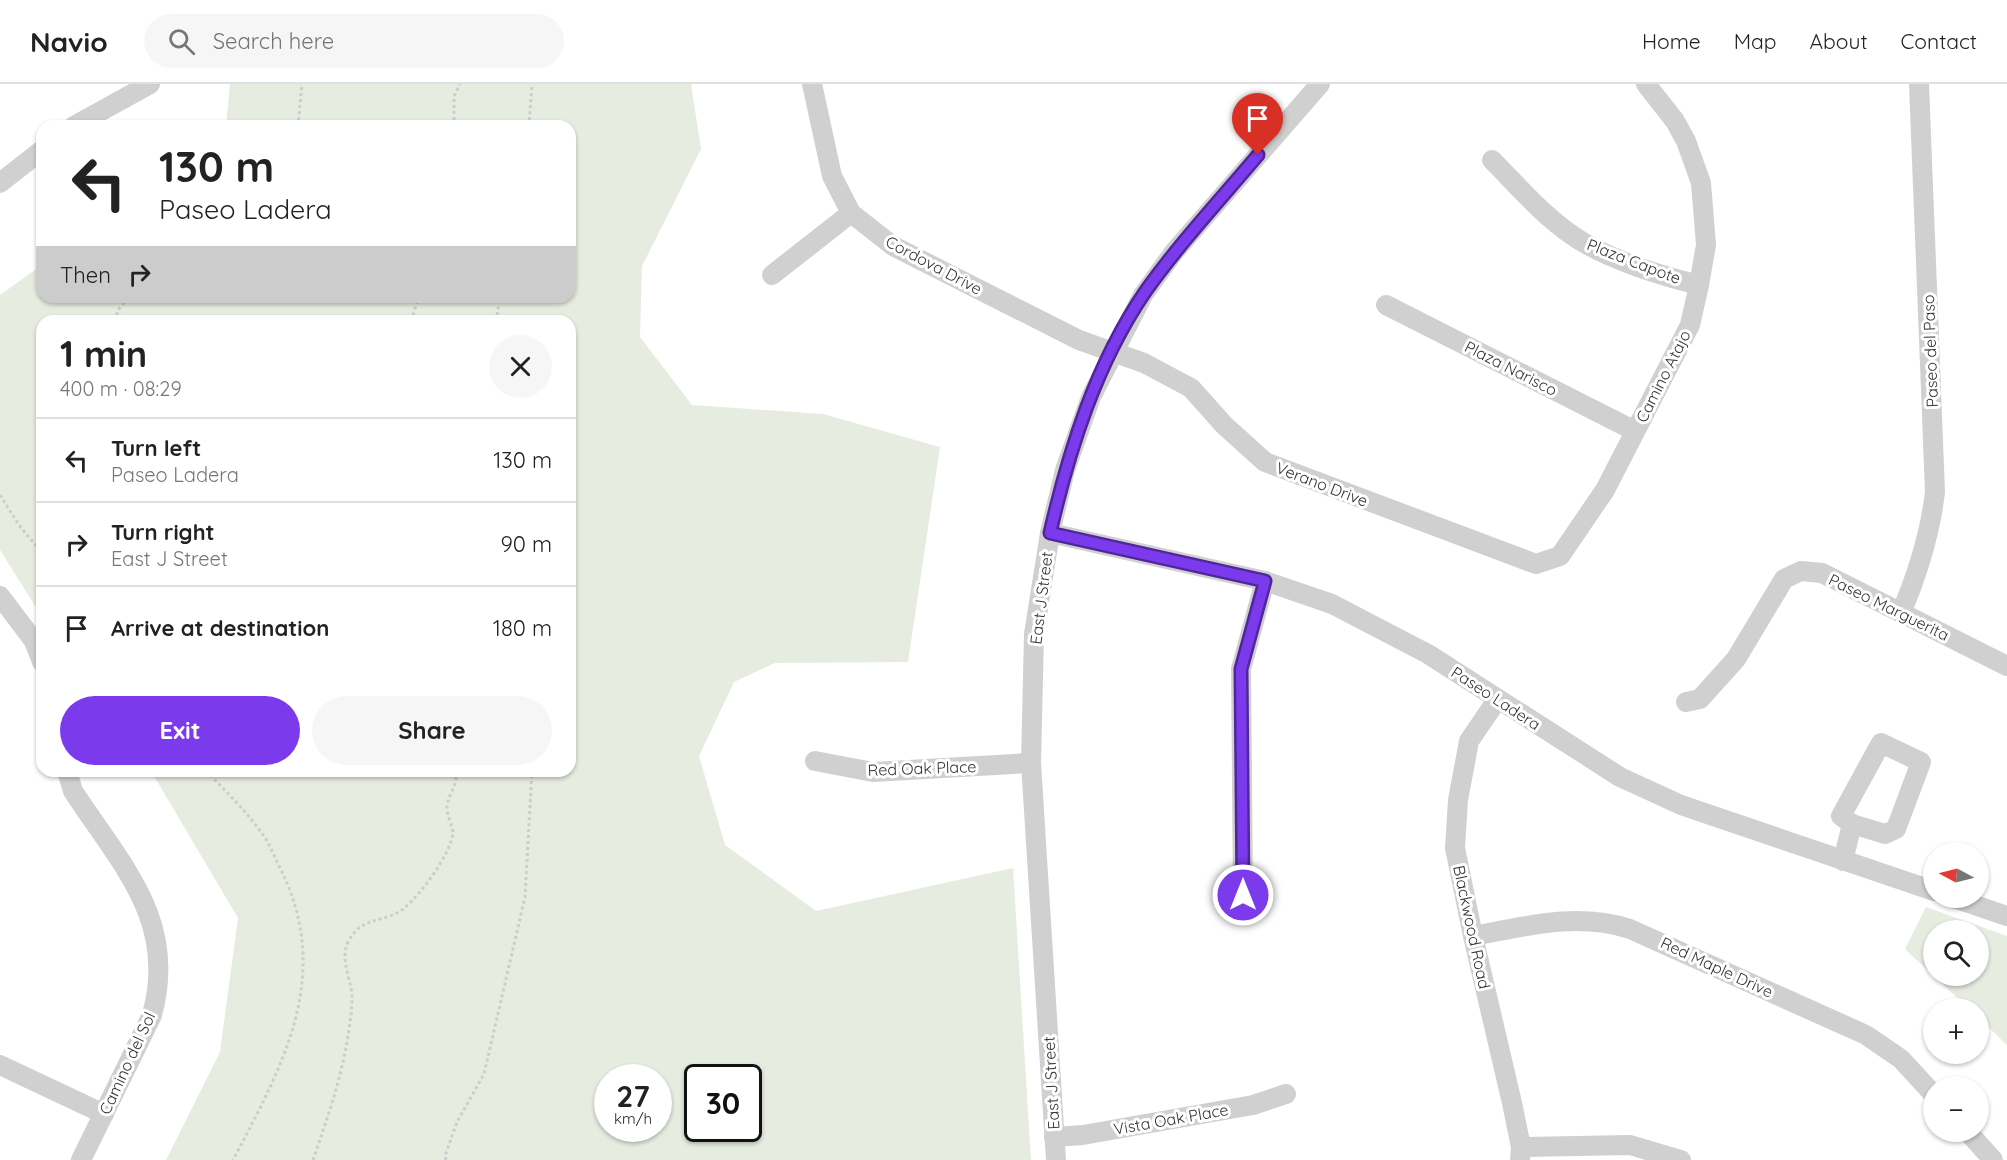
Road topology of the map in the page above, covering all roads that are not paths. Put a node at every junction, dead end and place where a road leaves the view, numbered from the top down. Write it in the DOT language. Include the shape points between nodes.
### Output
graph roads {
  1 [pos="150,84"];
  2 [pos="812,84"];
  3 [pos="1320,84"];
  4 [pos="1646,84"];
  5 [pos="1919,84"];
  6 [pos="85,120"];
  7 [pos="36,155"];
  8 [pos="1492,160"];
  9 [pos="0,183"];
  10 [pos="851,213"];
  11 [pos="772,275"];
  12 [pos="1699,285"];
  13 [pos="1386,304"];
  14 [pos="1112,353"];
  15 [pos="1635,431"];
  16 [pos="1050,533"];
  17 [pos="1560,556"];
  18 [pos="1265,581"];
  19 [pos="0,596"];
  20 [pos="1901,613"];
  21 [pos="36,646"];
  22 [pos="2007,666"];
  23 [pos="1497,700"];
  24 [pos="1686,702"];
  25 [pos="815,761"];
  26 [pos="1031,763"];
  27 [pos="69,777"];
  28 [pos="1852,824"];
  29 [pos="1843,861"];
  30 [pos="1923,887"];
  31 [pos="1243,895"];
  32 [pos="1983,908"];
  33 [pos="2007,916"];
  34 [pos="1473,936"];
  35 [pos="0,1065"];
  36 [pos="1923,1083"];
  37 [pos="1286,1094"];
  38 [pos="104,1114"];
  39 [pos="1054,1137"];
  40 [pos="1977,1142"];
  41 [pos="1521,1153"];
  42 [pos="81,1160"];
  43 [pos="1056,1160"];
  44 [pos="1681,1160"];
  45 [pos="1993,1160"];
  1 -- 6 [label="street"];
  2 -- 10 [label="street, Cordova Drive" via="832,176"];
  3 -- 14 [label="street, East J Street" via="1174,252 1143,295"];
  4 -- 12 [label="street, Camino Atajo" via="1682,134 1701,183 1706,245"];
  5 -- 20 [label="street, Paseo del Paso" via="1935,492 1922,560"];
  7 -- 9 [label="street"];
  8 -- 12 [label="street, Plaza Capote" via="1547,215 1586,244 1664,276"];
  10 -- 11 [label="street"];
  10 -- 14 [label="street, Cordova Drive" via="893,246"];
  12 -- 15 [label="street, Camino Atajo" via="1690,325"];
  13 -- 15 [label="street, Plaza Narisco"];
  14 -- 16 [label="street, East J Street" via="1077,430"];
  14 -- 17 [label="street, Verano Drive" via="1144,363 1191,388 1265,462 1536,564"];
  15 -- 17 [label="street, Camino Atajo" via="1605,490"];
  16 -- 18 [label="street, Paseo Ladera"];
  16 -- 26 [label="street, East J Street" via="1034,634"];
  18 -- 23 [label="street, Paseo Ladera" via="1332,604 1428,654"];
  18 -- 31 [label="street" via="1241,669"];
  19 -- 21 [label="street"];
  20 -- 22 [label="street, Paseo Marguerita"];
  20 -- 24 [label="street, Paseo Marguerita" via="1822,573 1801,571 1784,579 1736,659 1700,699"];
  23 -- 29 [label="street, Paseo Ladera" via="1620,777 1681,805"];
  23 -- 34 [label="street, Blackwood Road" via="1469,741 1458,800 1455,848"];
  25 -- 26 [label="street, Red Oak Place" via="873,772"];
  26 -- 39 [label="street, East J Street"];
  27 -- 38 [label="street, Camino del Sol" via="73,791 144,899 158,945 159,980 152,1015"];
  28 -- 28 [label="street" via="1886,834 1896,829 1921,762 1881,743 1841,816"];
  28 -- 29 [label="street"];
  29 -- 30 [label="street, Paseo Ladera"];
  32 -- 33 [label="street"];
  34 -- 36 [label="street, Red Maple Drive" via="1561,920 1595,921 1630,929 1866,1035 1901,1059"];
  34 -- 41 [label="street, Blackwood Road"];
  35 -- 38 [label="street"];
  37 -- 39 [label="street, Vista Oak Place" via="1253,1105"];
  38 -- 42 [label="street, Camino del Sol"];
  39 -- 43 [label="street, East J Street"];
  40 -- 45 [label="street"];
  41 -- 44 [label="street" via="1630,1145"];
}
